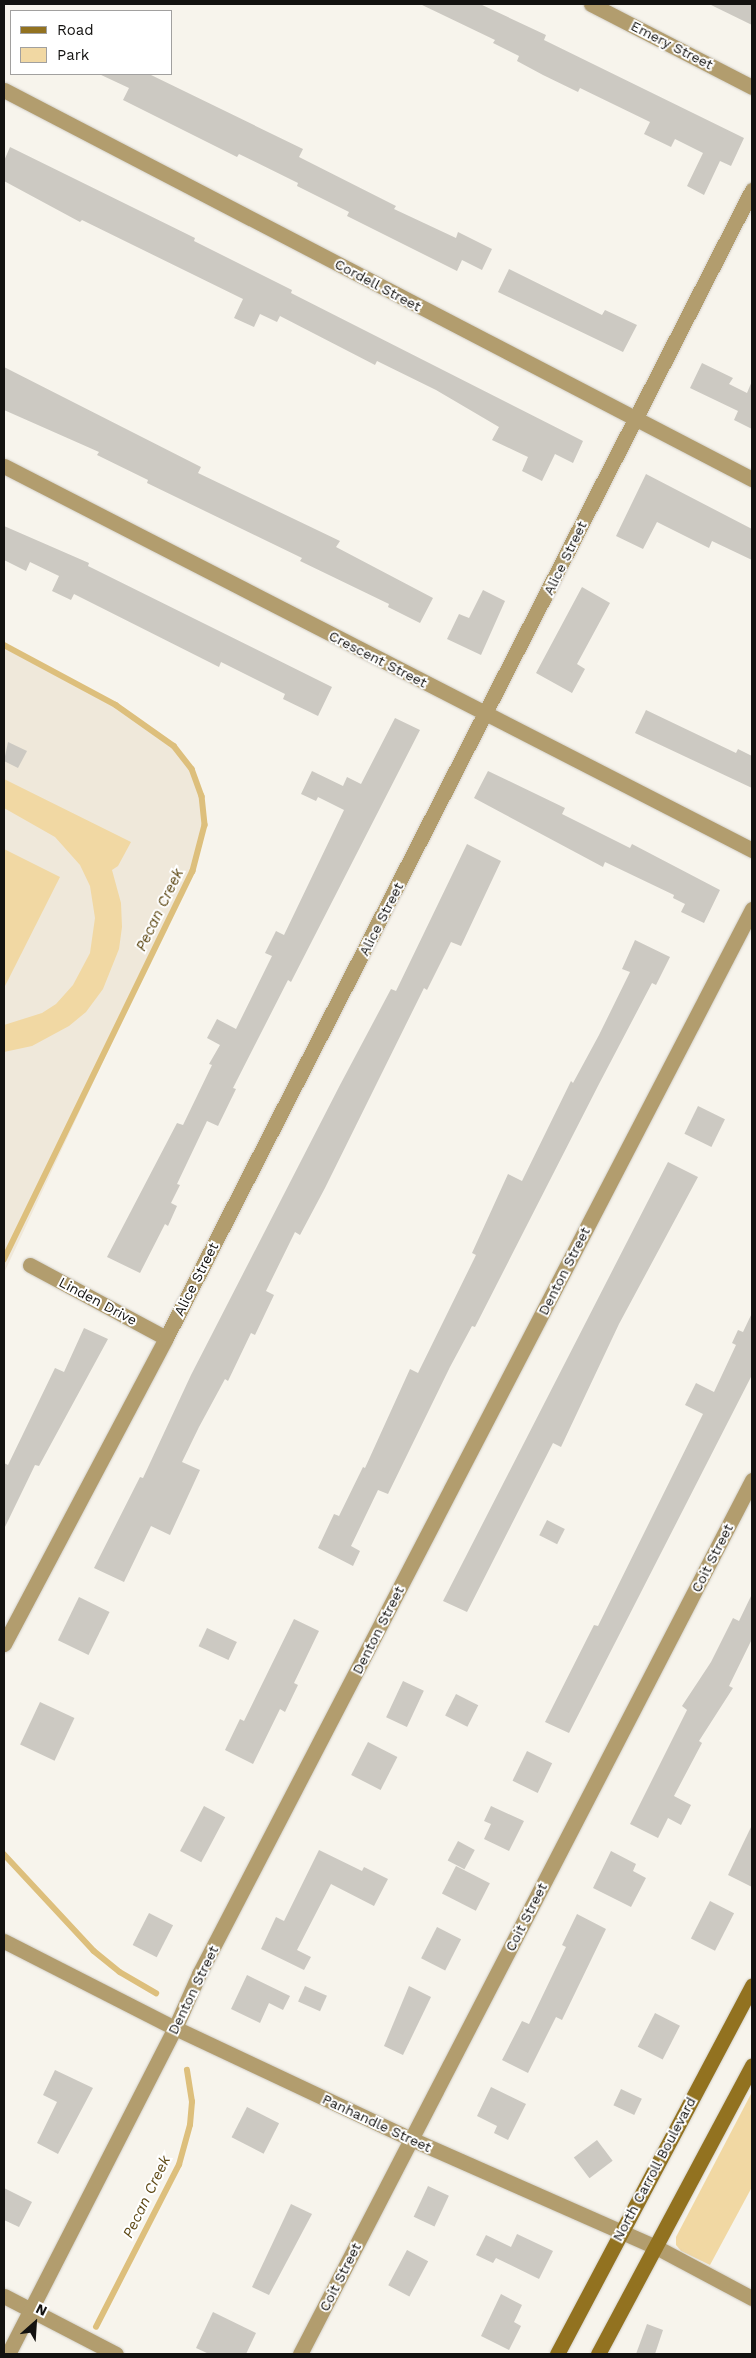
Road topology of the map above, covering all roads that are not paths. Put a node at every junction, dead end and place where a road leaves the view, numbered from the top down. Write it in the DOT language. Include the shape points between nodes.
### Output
graph roads {
  1 [pos="591,4"];
  2 [pos="752,87"];
  3 [pos="4,90"];
  4 [pos="752,190"];
  5 [pos="634,419"];
  6 [pos="4,466"];
  7 [pos="752,479"];
  8 [pos="486,715"];
  9 [pos="752,850"];
  10 [pos="752,909"];
  11 [pos="30,1265"];
  12 [pos="166,1338"];
  13 [pos="752,1480"];
  14 [pos="4,1644"];
  15 [pos="4,1942"];
  16 [pos="752,1985"];
  17 [pos="175,2028"];
  18 [pos="752,2064"];
  19 [pos="411,2140"];
  20 [pos="621,2231"];
  21 [pos="654,2246"];
  22 [pos="4,2296"];
  23 [pos="752,2298"];
  24 [pos="31,2310"];
  25 [pos="8,2354"];
  26 [pos="116,2354"];
  27 [pos="300,2354"];
  28 [pos="558,2354"];
  29 [pos="598,2354"];
  1 -- 2 [label="street, Emery Street"];
  3 -- 5 [label="street, Cordell Street"];
  4 -- 5 [label="street, Alice Street"];
  5 -- 7 [label="street, Cordell Street"];
  5 -- 8 [label="street, Alice Street"];
  6 -- 8 [label="street, Crescent Street"];
  8 -- 9 [label="street, Crescent Street"];
  8 -- 12 [label="street, Alice Street"];
  10 -- 17 [label="street, Denton Street" via="199,1974"];
  11 -- 12 [label="street, Linden Drive"];
  12 -- 14 [label="street, Alice Street"];
  13 -- 19 [label="street, Coit Street"];
  15 -- 17 [label="street, Panhandle Street"];
  16 -- 20 [label="main road, North Carroll Boulevard"];
  17 -- 19 [label="street, Panhandle Street"];
  17 -- 24 [label="street, Denton Street"];
  18 -- 21 [label="main road"];
  19 -- 20 [label="street, Panhandle Street"];
  19 -- 27 [label="street, Coit Street"];
  20 -- 21 [label="street, Panhandle Street"];
  20 -- 28 [label="main road, North Carroll Boulevard"];
  21 -- 23 [label="street, Panhandle Street"];
  21 -- 29 [label="main road"];
  22 -- 24 [label="street"];
  24 -- 25 [label="street, Denton Street"];
  24 -- 26 [label="street"];
}
